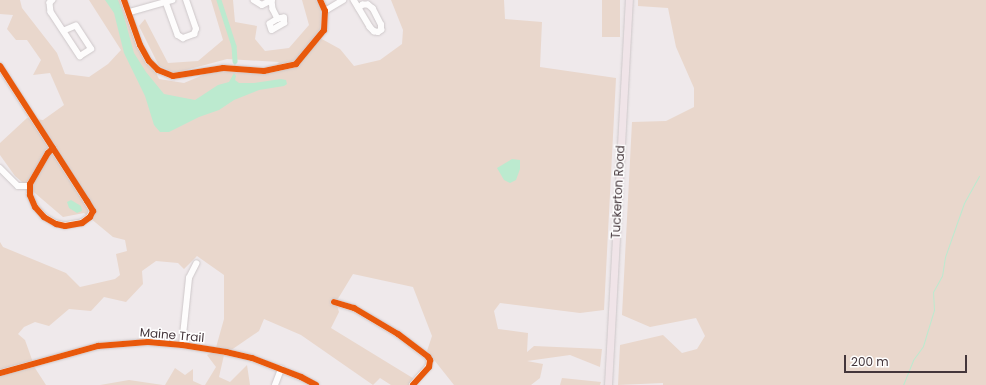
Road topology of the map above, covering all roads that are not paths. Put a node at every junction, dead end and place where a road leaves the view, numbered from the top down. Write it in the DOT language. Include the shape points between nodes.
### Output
graph roads {
  1 [pos="53,0"];
  2 [pos="124,0"];
  3 [pos="172,0"];
  4 [pos="186,0"];
  5 [pos="254,0"];
  6 [pos="272,0"];
  7 [pos="320,0"];
  8 [pos="342,0"];
  9 [pos="354,0"];
  10 [pos="628,0"];
  11 [pos="166,2"];
  12 [pos="359,8"];
  13 [pos="325,11"];
  14 [pos="130,12"];
  15 [pos="278,19"];
  16 [pos="64,31"];
  17 [pos="0,66"];
  18 [pos="53,148"];
  19 [pos="0,168"];
  20 [pos="30,186"];
  21 [pos="196,264"];
  22 [pos="334,302"];
  23 [pos="182,345"];
  24 [pos="281,369"];
  25 [pos="0,374"];
  26 [pos="274,385"];
  27 [pos="316,385"];
  28 [pos="413,385"];
  29 [pos="608,385"];
  1 -- 16 [label="street" via="50,3 51,12"];
  2 -- 14 [label="street"];
  3 -- 11 [label="street"];
  4 -- 11 [label="street" via="196,29 194,34 183,38 178,35"];
  5 -- 6 [label="street" via="262,5"];
  6 -- 15 [label="street"];
  7 -- 13 [label="street"];
  8 -- 13 [label="street"];
  9 -- 12 [label="street"];
  10 -- 29 [label="main road, Tuckerton Road"];
  11 -- 14 [label="street"];
  12 -- 12 [label="street" via="368,5 373,9 381,30 374,31"];
  13 -- 14 [label="street" via="324,30 296,64 264,71 223,68 173,76 158,70 149,62 140,45"];
  16 -- 16 [label="street" via="80,56 91,49 76,26"];
  17 -- 18 [label="street"];
  18 -- 20 [label="street"];
  18 -- 20 [label="street" via="87,200 92,211 90,217 72,226 56,224 44,217 35,207 30,195"];
  19 -- 20 [label="street" via="18,186"];
  21 -- 23 [label="street" via="189,278"];
  22 -- 28 [label="street" via="354,308 398,334 430,360 429,367"];
  23 -- 24 [label="street, Maine Trail" via="252,358"];
  23 -- 25 [label="street, Maine Trail" via="143,342 98,346"];
  24 -- 26 [label="street"];
  24 -- 27 [label="street, Maine Trail"];
}
